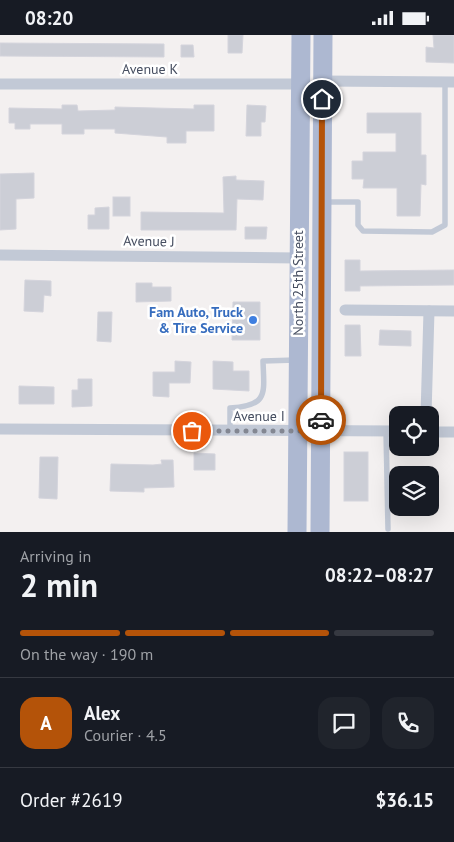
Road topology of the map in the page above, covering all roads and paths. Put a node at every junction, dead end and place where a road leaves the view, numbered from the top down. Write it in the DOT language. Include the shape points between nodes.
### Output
graph roads {
  1 [pos="301,35"];
  2 [pos="309,35"];
  3 [pos="322,35"];
  4 [pos="322,81"];
  5 [pos="449,82"];
  6 [pos="0,83"];
  7 [pos="300,84"];
  8 [pos="322,202"];
  9 [pos="0,255"];
  10 [pos="298,258"];
  11 [pos="345,310"];
  12 [pos="429,311"];
  13 [pos="454,311"];
  14 [pos="298,360"];
  15 [pos="426,406"];
  16 [pos="0,429"];
  17 [pos="230,431"];
  18 [pos="298,431"];
  19 [pos="320,431"];
  20 [pos="389,431"];
  21 [pos="439,432"];
  22 [pos="454,432"];
  23 [pos="391,456"];
  24 [pos="388,529"];
  25 [pos="298,532"];
  26 [pos="320,532"];
  1 -- 7 [label="main road, North 25th Street"];
  2 -- 4 [label="main road" via="309,60"];
  3 -- 4 [label="main road, North 25th Street"];
  4 -- 5 [label="street"];
  4 -- 8 [label="main road, North 25th Street"];
  5 -- 8 [label="lane" via="442,229 432,232 363,231 358,225 358,202"];
  6 -- 7 [label="street, Avenue K"];
  7 -- 10 [label="main road, North 25th Street"];
  8 -- 19 [label="main road, North 25th Street"];
  9 -- 10 [label="street, Avenue J"];
  10 -- 14 [label="main road, North 25th Street"];
  11 -- 12 [label="street"];
  12 -- 13 [label="street"];
  12 -- 15 [label="street"];
  14 -- 17 [label="lane" via="263,361 264,395 248,407 230,408"];
  14 -- 18 [label="main road, North 25th Street"];
  16 -- 17 [label="street, Avenue I"];
  17 -- 18 [label="street, Avenue I"];
  18 -- 19 [label="street, Avenue I"];
  18 -- 25 [label="main road, North 25th Street"];
  19 -- 20 [label="street, Avenue I"];
  19 -- 26 [label="main road, North 25th Street"];
  21 -- 22 [label="street"];
  23 -- 24 [label="lane"];
}
